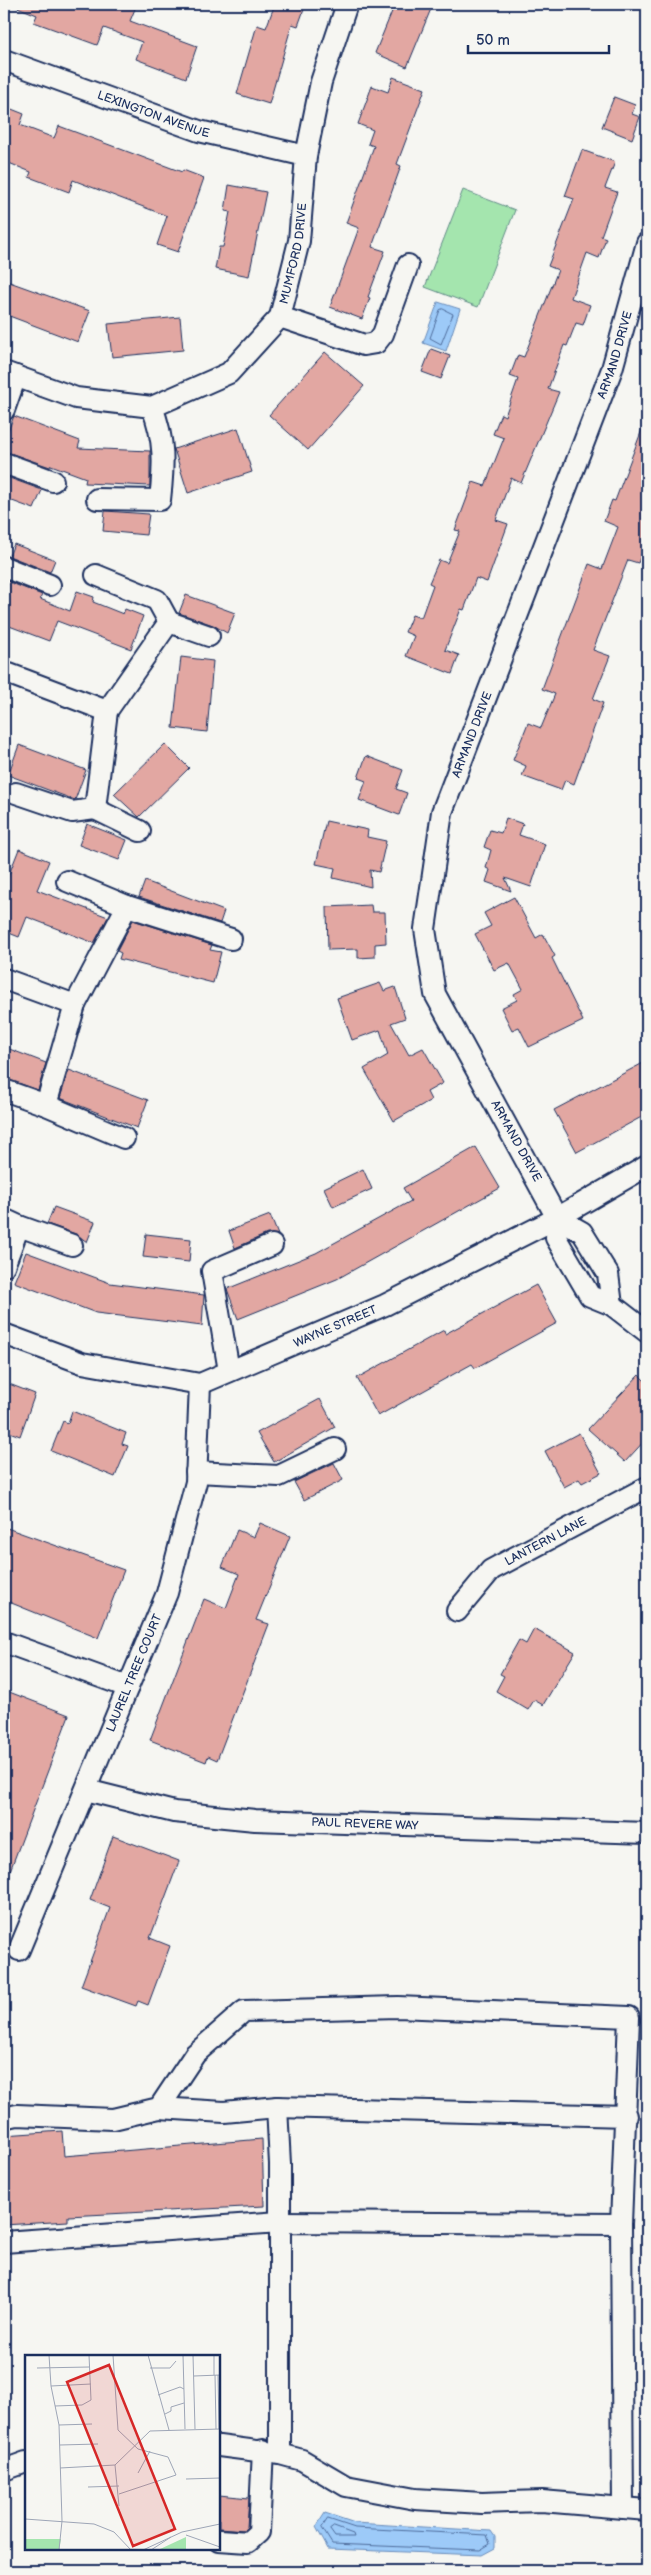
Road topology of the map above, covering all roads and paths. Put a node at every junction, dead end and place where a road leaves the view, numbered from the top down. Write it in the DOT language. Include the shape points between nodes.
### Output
graph roads {
  1 [pos="347,4"];
  2 [pos="4,60"];
  3 [pos="306,156"];
  4 [pos="647,243"];
  5 [pos="408,265"];
  6 [pos="280,317"];
  7 [pos="10,374"];
  8 [pos="152,407"];
  9 [pos="4,410"];
  10 [pos="4,463"];
  11 [pos="53,481"];
  12 [pos="97,499"];
  13 [pos="4,567"];
  14 [pos="96,575"];
  15 [pos="50,585"];
  16 [pos="169,622"];
  17 [pos="209,636"];
  18 [pos="4,672"];
  19 [pos="107,711"];
  20 [pos="16,793"];
  21 [pos="94,809"];
  22 [pos="140,831"];
  23 [pos="67,881"];
  24 [pos="127,906"];
  25 [pos="230,939"];
  26 [pos="4,979"];
  27 [pos="75,1005"];
  28 [pos="4,1090"];
  29 [pos="46,1105"];
  30 [pos="124,1138"];
  31 [pos="647,1166"];
  32 [pos="557,1218"];
  33 [pos="11,1222"];
  34 [pos="72,1245"];
  35 [pos="272,1245"];
  36 [pos="4,1266"];
  37 [pos="647,1332"];
  38 [pos="4,1334"];
  39 [pos="229,1371"];
  40 [pos="200,1384"];
  41 [pos="334,1449"];
  42 [pos="196,1472"];
  43 [pos="647,1487"];
  44 [pos="457,1612"];
  45 [pos="4,1642"];
  46 [pos="128,1687"];
  47 [pos="86,1790"];
  48 [pos="647,1834"];
  49 [pos="19,1950"];
  50 [pos="638,2018"];
  51 [pos="277,2107"];
  52 [pos="159,2108"];
  53 [pos="627,2116"];
  54 [pos="4,2118"];
  55 [pos="280,2222"];
  56 [pos="621,2224"];
  57 [pos="4,2242"];
  58 [pos="220,2446"];
  59 [pos="271,2452"];
  60 [pos="25,2462"];
  61 [pos="4,2470"];
  62 [pos="623,2508"];
  63 [pos="647,2510"];
  64 [pos="220,2540"];
  1 -- 3 [label="street, MUMFORD DRIVE" via="321,82"];
  2 -- 3 [label="street, LEXINGTON AVENUE" via="199,132"];
  3 -- 6 [label="street, MUMFORD DRIVE" via="299,241"];
  4 -- 32 [label="street, ARMAND DRIVE" via="612,370 442,812 425,929 435,994"];
  5 -- 6 [label="street" via="383,334 376,343 364,345"];
  6 -- 8 [label="street, MUMFORD DRIVE" via="229,373"];
  7 -- 8 [label="street" via="76,398"];
  7 -- 9 [label="street"];
  8 -- 12 [label="street" via="159,425 164,462 160,500"];
  10 -- 11 [label="street"];
  13 -- 15 [label="street"];
  14 -- 16 [label="street" via="156,600"];
  16 -- 17 [label="street"];
  16 -- 19 [label="street"];
  18 -- 19 [label="street"];
  19 -- 21 [label="street"];
  20 -- 21 [label="street" via="72,812"];
  21 -- 22 [label="street"];
  23 -- 24 [label="street"];
  24 -- 25 [label="street"];
  24 -- 27 [label="street"];
  26 -- 27 [label="street"];
  27 -- 29 [label="street"];
  28 -- 29 [label="street"];
  29 -- 30 [label="street"];
  31 -- 32 [label="street, WAYNE STREET"];
  32 -- 37 [label="street" via="556,1238 590,1296 612,1305"];
  32 -- 39 [label="street, WAYNE STREET" via="385,1304"];
  33 -- 34 [label="street"];
  33 -- 36 [label="street"];
  35 -- 39 [label="street" via="212,1271"];
  38 -- 40 [label="street" via="82,1363"];
  39 -- 40 [label="street, WAYNE STREET"];
  40 -- 42 [label="street, LAUREL TREE COURT"];
  41 -- 42 [label="street" via="279,1476"];
  42 -- 46 [label="street, LAUREL TREE COURT" via="166,1594"];
  43 -- 44 [label="street, LANTERN LANE" via="491,1570"];
  45 -- 46 [label="street"];
  46 -- 47 [label="street, LAUREL TREE COURT"];
  47 -- 48 [label="street, PAUL REVERE WAY" via="174,1812 255,1820"];
  47 -- 49 [label="street, LAUREL TREE COURT"];
  50 -- 52 [label="street" via="398,2007 244,2011 195,2054"];
  50 -- 53 [label="street"];
  51 -- 52 [label="street" via="224,2112"];
  51 -- 53 [label="street"];
  51 -- 55 [label="street"];
  52 -- 54 [label="street" via="113,2119"];
  53 -- 56 [label="street"];
  55 -- 56 [label="street"];
  55 -- 57 [label="street"];
  55 -- 59 [label="street"];
  56 -- 62 [label="street"];
  58 -- 59 [label="street"];
  59 -- 62 [label="street" via="302,2460 346,2486 415,2499 482,2503 542,2501"];
  59 -- 64 [label="street" via="259,2532 248,2542"];
  60 -- 61 [label="street"];
  62 -- 63 [label="street"];
}
